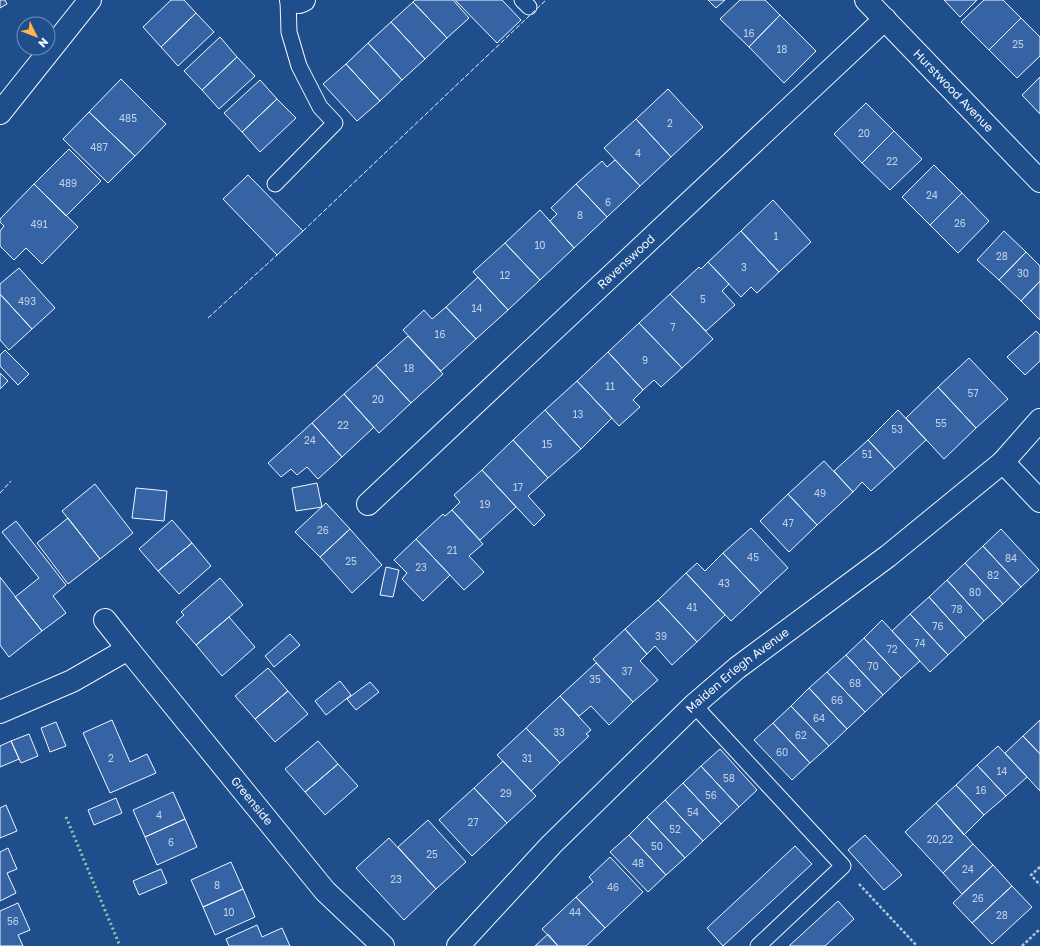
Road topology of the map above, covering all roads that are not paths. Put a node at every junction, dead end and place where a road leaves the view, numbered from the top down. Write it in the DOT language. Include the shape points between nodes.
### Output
graph roads {
  1 [pos="90,0"];
  2 [pos="289,0"];
  3 [pos="304,0"];
  4 [pos="866,0"];
  5 [pos="884,19"];
  6 [pos="0,113"];
  7 [pos="1040,181"];
  8 [pos="275,184"];
  9 [pos="1040,420"];
  10 [pos="1003,462"];
  11 [pos="1040,501"];
  12 [pos="368,504"];
  13 [pos="105,620"];
  14 [pos="128,649"];
  15 [pos="694,705"];
  16 [pos="0,712"];
  17 [pos="383,946"];
  18 [pos="458,946"];
  19 [pos="758,946"];
  1 -- 6 [label="street"];
  2 -- 3 [label="street"];
  2 -- 8 [label="lane" via="289,32 299,66 320,107 335,123"];
  4 -- 5 [label="street, Hurstwood Avenue"];
  5 -- 7 [label="street, Hurstwood Avenue"];
  5 -- 12 [label="street, Ravenswood"];
  9 -- 10 [label="street, Maiden Erlegh Avenue"];
  10 -- 11 [label="street"];
  10 -- 15 [label="street, Maiden Erlegh Avenue" via="888,556 738,668"];
  13 -- 14 [label="street, Greenside"];
  14 -- 16 [label="street" via="72,681"];
  14 -- 17 [label="street, Greenside" via="325,891"];
  15 -- 18 [label="street, Maiden Erlegh Avenue" via="550,845"];
  15 -- 19 [label="lane" via="843,866"];
}
